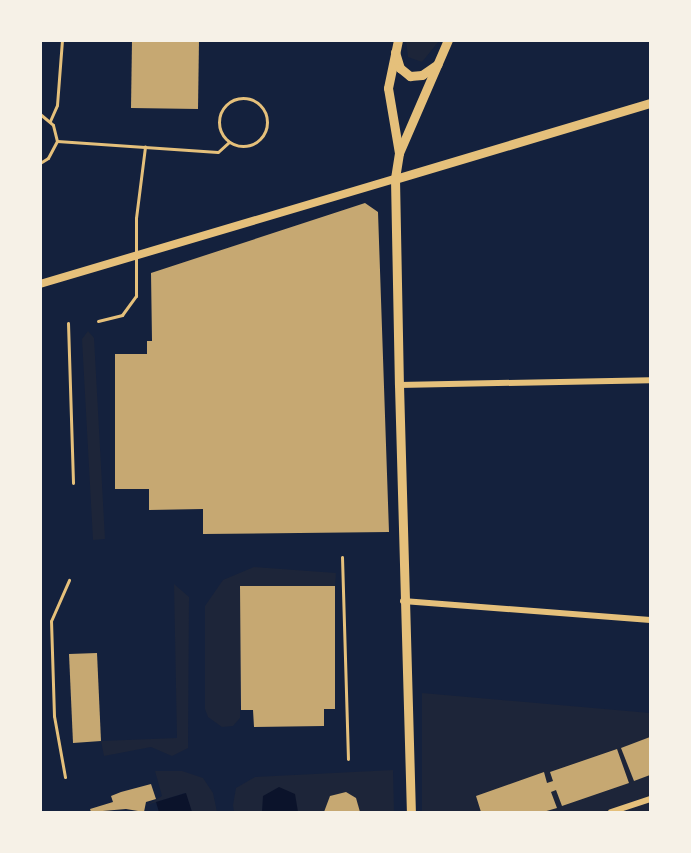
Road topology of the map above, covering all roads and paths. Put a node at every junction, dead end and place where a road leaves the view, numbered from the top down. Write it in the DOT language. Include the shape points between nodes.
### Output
graph roads {
  1 [pos="62,40"];
  2 [pos="448,40"];
  3 [pos="396,45"];
  4 [pos="442,58"];
  5 [pos="651,103"];
  6 [pos="40,114"];
  7 [pos="50,121"];
  8 [pos="57,141"];
  9 [pos="229,142"];
  10 [pos="145,147"];
  11 [pos="399,153"];
  12 [pos="40,163"];
  13 [pos="395,179"];
  14 [pos="135,256"];
  15 [pos="40,284"];
  16 [pos="98,321"];
  17 [pos="68,323"];
  18 [pos="651,380"];
  19 [pos="399,385"];
  20 [pos="73,483"];
  21 [pos="342,557"];
  22 [pos="69,580"];
  23 [pos="402,602"];
  24 [pos="651,620"];
  25 [pos="348,759"];
  26 [pos="65,777"];
  27 [pos="651,799"];
  28 [pos="411,813"];
  29 [pos="611,813"];
  1 -- 7 [label="lane" via="57,105"];
  2 -- 4 [label="main road"];
  3 -- 4 [label="main road" via="400,68 410,76 428,73"];
  3 -- 11 [label="main road" via="388,88"];
  4 -- 11 [label="main road"];
  5 -- 13 [label="main road"];
  6 -- 7 [label="lane"];
  7 -- 8 [label="lane"];
  8 -- 10 [label="lane"];
  8 -- 12 [label="lane" via="48,158"];
  9 -- 9 [label="lane" via="244,146 259,140 266,118 259,105 237,99 224,107 219,122"];
  9 -- 10 [label="lane" via="218,152"];
  10 -- 14 [label="lane"];
  11 -- 13 [label="main road"];
  13 -- 14 [label="street"];
  13 -- 19 [label="main road"];
  14 -- 15 [label="street"];
  14 -- 16 [label="lane" via="133,304 122,315"];
  17 -- 20 [label="lane"];
  18 -- 19 [label="street"];
  19 -- 23 [label="main road"];
  21 -- 25 [label="lane"];
  22 -- 26 [label="lane" via="51,621 54,716"];
  23 -- 24 [label="street"];
  23 -- 28 [label="main road"];
  27 -- 29 [label="street"];
}
